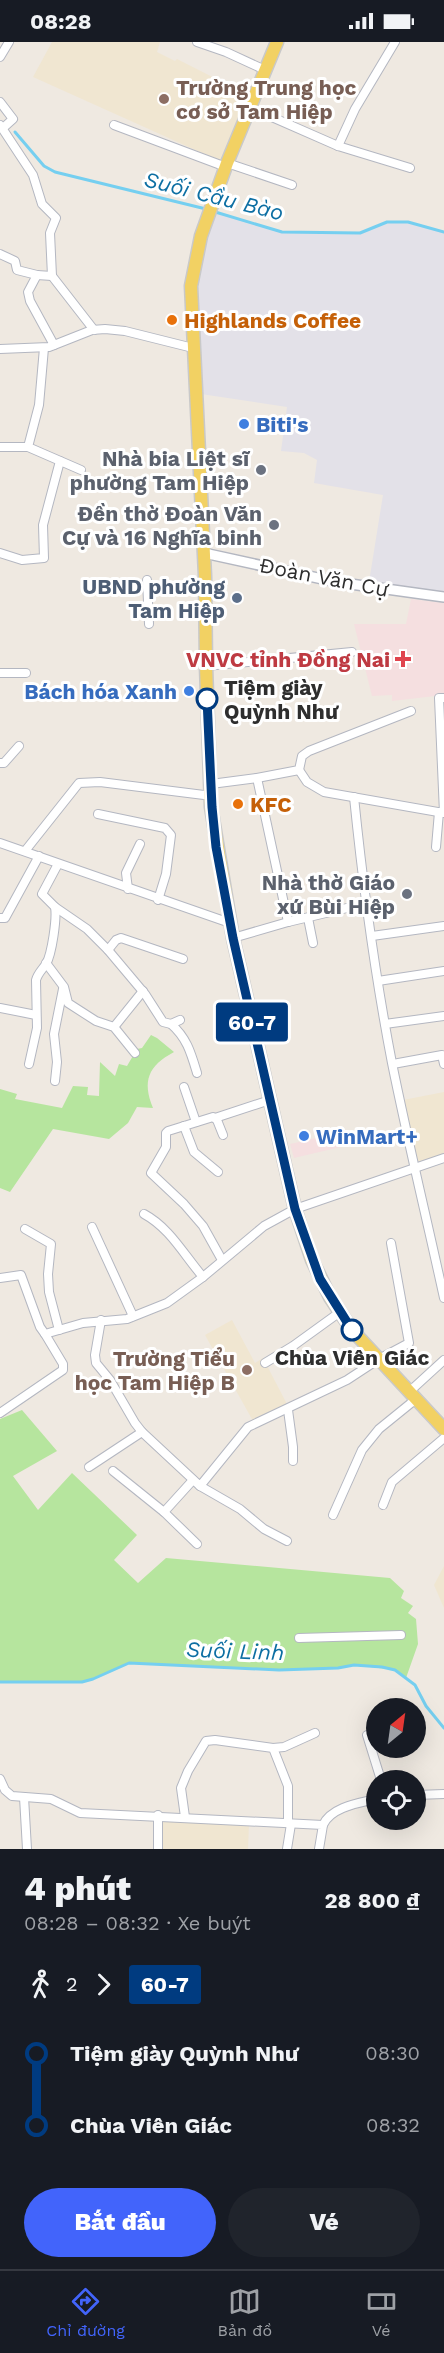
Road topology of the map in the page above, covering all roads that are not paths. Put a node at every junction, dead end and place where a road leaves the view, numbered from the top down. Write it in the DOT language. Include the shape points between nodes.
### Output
graph roads {
  1 [pos="9,42"];
  2 [pos="197,42"];
  3 [pos="277,42"];
  4 [pos="395,42"];
  5 [pos="0,57"];
  6 [pos="265,70"];
  7 [pos="0,102"];
  8 [pos="249,106"];
  9 [pos="114,125"];
  10 [pos="2,127"];
  11 [pos="338,146"];
  12 [pos="226,165"];
  13 [pos="410,168"];
  14 [pos="292,185"];
  15 [pos="0,254"];
  16 [pos="37,275"];
  17 [pos="52,276"];
  18 [pos="94,330"];
  19 [pos="54,345"];
  20 [pos="44,348"];
  21 [pos="193,348"];
  22 [pos="0,349"];
  23 [pos="0,447"];
  24 [pos="28,447"];
  25 [pos="60,461"];
  26 [pos="81,470"];
  27 [pos="0,553"];
  28 [pos="204,553"];
  29 [pos="147,580"];
  30 [pos="444,597"];
  31 [pos="149,624"];
  32 [pos="352,652"];
  33 [pos="206,666"];
  34 [pos="0,673"];
  35 [pos="26,673"];
  36 [pos="444,698"];
  37 [pos="411,711"];
  38 [pos="19,746"];
  39 [pos="0,763"];
  40 [pos="299,770"];
  41 [pos="257,778"];
  42 [pos="212,790"];
  43 [pos="354,797"];
  44 [pos="442,813"];
  45 [pos="98,814"];
  46 [pos="0,843"];
  47 [pos="140,844"];
  48 [pos="436,847"];
  49 [pos="25,851"];
  50 [pos="39,856"];
  51 [pos="58,864"];
  52 [pos="128,889"];
  53 [pos="158,900"];
  54 [pos="368,903"];
  55 [pos="55,907"];
  56 [pos="0,918"];
  57 [pos="308,918"];
  58 [pos="288,922"];
  59 [pos="230,923"];
  60 [pos="444,926"];
  61 [pos="372,936"];
  62 [pos="233,938"];
  63 [pos="313,943"];
  64 [pos="108,950"];
  65 [pos="183,959"];
  66 [pos="46,963"];
  67 [pos="444,971"];
  68 [pos="378,981"];
  69 [pos="64,987"];
  70 [pos="143,991"];
  71 [pos="0,1008"];
  72 [pos="36,1015"];
  73 [pos="444,1016"];
  74 [pos="180,1020"];
  75 [pos="171,1024"];
  76 [pos="385,1024"];
  77 [pos="114,1027"];
  78 [pos="135,1053"];
  79 [pos="29,1064"];
  80 [pos="393,1064"];
  81 [pos="444,1064"];
  82 [pos="197,1073"];
  83 [pos="55,1081"];
  84 [pos="184,1087"];
  85 [pos="270,1100"];
  86 [pos="215,1118"];
  87 [pos="196,1122"];
  88 [pos="184,1126"];
  89 [pos="223,1136"];
  90 [pos="444,1158"];
  91 [pos="415,1166"];
  92 [pos="218,1172"];
  93 [pos="295,1209"];
  94 [pos="144,1214"];
  95 [pos="92,1227"];
  96 [pos="25,1229"];
  97 [pos="391,1243"];
  98 [pos="222,1260"];
  99 [pos="203,1277"];
  100 [pos="0,1278"];
  101 [pos="444,1298"];
  102 [pos="340,1312"];
  103 [pos="133,1316"];
  104 [pos="101,1320"];
  105 [pos="59,1330"];
  106 [pos="45,1335"];
  107 [pos="379,1359"];
  108 [pos="444,1360"];
  109 [pos="266,1363"];
  110 [pos="413,1395"];
  111 [pos="288,1410"];
  112 [pos="0,1413"];
  113 [pos="444,1429"];
  114 [pos="142,1432"];
  115 [pos="444,1438"];
  116 [pos="293,1461"];
  117 [pos="89,1467"];
  118 [pos="113,1471"];
  119 [pos="193,1480"];
  120 [pos="200,1486"];
  121 [pos="383,1505"];
  122 [pos="164,1512"];
  123 [pos="333,1515"];
  124 [pos="287,1541"];
  125 [pos="197,1544"];
  126 [pos="401,1635"];
  127 [pos="299,1638"];
  128 [pos="315,1733"];
  129 [pos="273,1748"];
  130 [pos="0,1779"];
  131 [pos="444,1794"];
  132 [pos="426,1795"];
  133 [pos="24,1797"];
  134 [pos="366,1802"];
  135 [pos="158,1815"];
  136 [pos="185,1817"];
  137 [pos="290,1824"];
  138 [pos="323,1825"];
  139 [pos="27,1849"];
  140 [pos="158,1849"];
  141 [pos="287,1849"];
  142 [pos="319,1849"];
  1 -- 5 [label="street"];
  2 -- 6 [label="street"];
  3 -- 6 [label="main road"];
  4 -- 11 [label="street"];
  6 -- 8 [label="main road"];
  7 -- 10 [label="street" via="12,120"];
  8 -- 11 [label="street"];
  8 -- 12 [label="main road"];
  9 -- 12 [label="street"];
  10 -- 17 [label="street" via="33,175 42,204 56,218 50,232"];
  11 -- 13 [label="street"];
  12 -- 14 [label="street"];
  12 -- 21 [label="main road" via="194,262 190,286"];
  15 -- 16 [label="street" via="15,261 17,270"];
  16 -- 17 [label="street"];
  16 -- 19 [label="street" via="29,286 28,296"];
  17 -- 18 [label="street"];
  18 -- 19 [label="street"];
  18 -- 21 [label="street" via="125,331"];
  19 -- 20 [label="street"];
  20 -- 22 [label="street"];
  20 -- 24 [label="street" via="39,405"];
  21 -- 28 [label="main road"];
  23 -- 24 [label="street"];
  24 -- 25 [label="street"];
  25 -- 26 [label="street"];
  25 -- 27 [label="street" via="43,525 44,558 22,560"];
  28 -- 30 [label="street, Đoàn Văn Cự" via="336,582"];
  28 -- 33 [label="main road"];
  29 -- 31 [label="street"];
  32 -- 33 [label="street"];
  33 -- 42 [label="main road"];
  34 -- 35 [label="street"];
  36 -- 44 [label="street" via="439,698"];
  37 -- 40 [label="street" via="309,751 302,756"];
  38 -- 39 [label="street"];
  40 -- 41 [label="street"];
  40 -- 43 [label="street" via="307,782 324,792"];
  41 -- 42 [label="street"];
  41 -- 58 [label="street"];
  42 -- 49 [label="street" via="79,783"];
  42 -- 59 [label="main road" via="216,847"];
  43 -- 44 [label="street"];
  43 -- 54 [label="street"];
  44 -- 48 [label="street"];
  45 -- 53 [label="street" via="169,831 166,874"];
  46 -- 49 [label="street"];
  47 -- 52 [label="street" via="128,868"];
  49 -- 50 [label="street"];
  50 -- 51 [label="street"];
  50 -- 56 [label="street" via="5,918"];
  51 -- 52 [label="street"];
  51 -- 55 [label="street" via="42,894"];
  52 -- 53 [label="street"];
  53 -- 59 [label="street"];
  54 -- 57 [label="street"];
  54 -- 61 [label="street"];
  55 -- 64 [label="street" via="87,929"];
  55 -- 66 [label="street" via="56,920"];
  57 -- 58 [label="street"];
  57 -- 63 [label="street"];
  58 -- 62 [label="street"];
  59 -- 62 [label="main road"];
  60 -- 61 [label="street"];
  61 -- 68 [label="street"];
  62 -- 85 [label="main road"];
  64 -- 65 [label="street" via="121,938"];
  64 -- 70 [label="street"];
  66 -- 69 [label="street"];
  66 -- 72 [label="street" via="36,980"];
  67 -- 68 [label="street"];
  68 -- 76 [label="street"];
  69 -- 77 [label="street" via="68,1003 96,1021"];
  69 -- 83 [label="street" via="54,1034"];
  70 -- 75 [label="street" via="163,1023"];
  70 -- 77 [label="street"];
  71 -- 72 [label="street"];
  72 -- 79 [label="street"];
  73 -- 76 [label="street"];
  74 -- 75 [label="street"];
  75 -- 82 [label="street" via="190,1047"];
  76 -- 80 [label="street"];
  77 -- 78 [label="street"];
  80 -- 81 [label="street" via="442,1054"];
  80 -- 91 [label="street"];
  84 -- 87 [label="street"];
  85 -- 86 [label="street"];
  85 -- 93 [label="main road"];
  86 -- 87 [label="street"];
  86 -- 89 [label="street"];
  87 -- 88 [label="street"];
  88 -- 92 [label="street" via="194,1152"];
  88 -- 98 [label="street" via="166,1133 166,1148 151,1173 203,1226"];
  90 -- 91 [label="street"];
  91 -- 93 [label="street"];
  91 -- 101 [label="street"];
  93 -- 98 [label="street" via="264,1226"];
  93 -- 102 [label="main road" via="320,1279"];
  94 -- 99 [label="street" via="167,1231"];
  95 -- 103 [label="street"];
  96 -- 105 [label="street" via="51,1244 49,1292"];
  97 -- 107 [label="street" via="409,1341"];
  98 -- 99 [label="street"];
  99 -- 103 [label="street" via="167,1303"];
  100 -- 106 [label="street" via="21,1275"];
  102 -- 107 [label="main road"];
  102 -- 109 [label="street"];
  103 -- 104 [label="street"];
  104 -- 105 [label="street"];
  104 -- 114 [label="street" via="96,1363 111,1380"];
  105 -- 106 [label="street"];
  106 -- 112 [label="street" via="63,1370"];
  107 -- 110 [label="main road"];
  107 -- 111 [label="street"];
  108 -- 110 [label="street"];
  110 -- 113 [label="main road"];
  110 -- 123 [label="street" via="362,1450"];
  111 -- 116 [label="street"];
  111 -- 120 [label="street" via="248,1427"];
  114 -- 117 [label="street"];
  114 -- 119 [label="street"];
  115 -- 121 [label="street" via="393,1482"];
  118 -- 122 [label="street"];
  119 -- 120 [label="street"];
  119 -- 122 [label="street"];
  120 -- 124 [label="street"];
  122 -- 125 [label="street"];
  126 -- 127 [label="street"];
  128 -- 129 [label="street" via="284,1748"];
  129 -- 136 [label="street" via="206,1741 181,1788"];
  129 -- 137 [label="street" via="288,1786"];
  130 -- 133 [label="street" via="12,1796"];
  131 -- 132 [label="street"];
  133 -- 135 [label="street" via="51,1799 80,1812"];
  133 -- 139 [label="street"];
  134 -- 138 [label="street" via="339,1810"];
  135 -- 136 [label="street"];
  135 -- 140 [label="street"];
  136 -- 137 [label="street"];
  137 -- 138 [label="street"];
  137 -- 141 [label="street"];
  138 -- 142 [label="street"];
}
